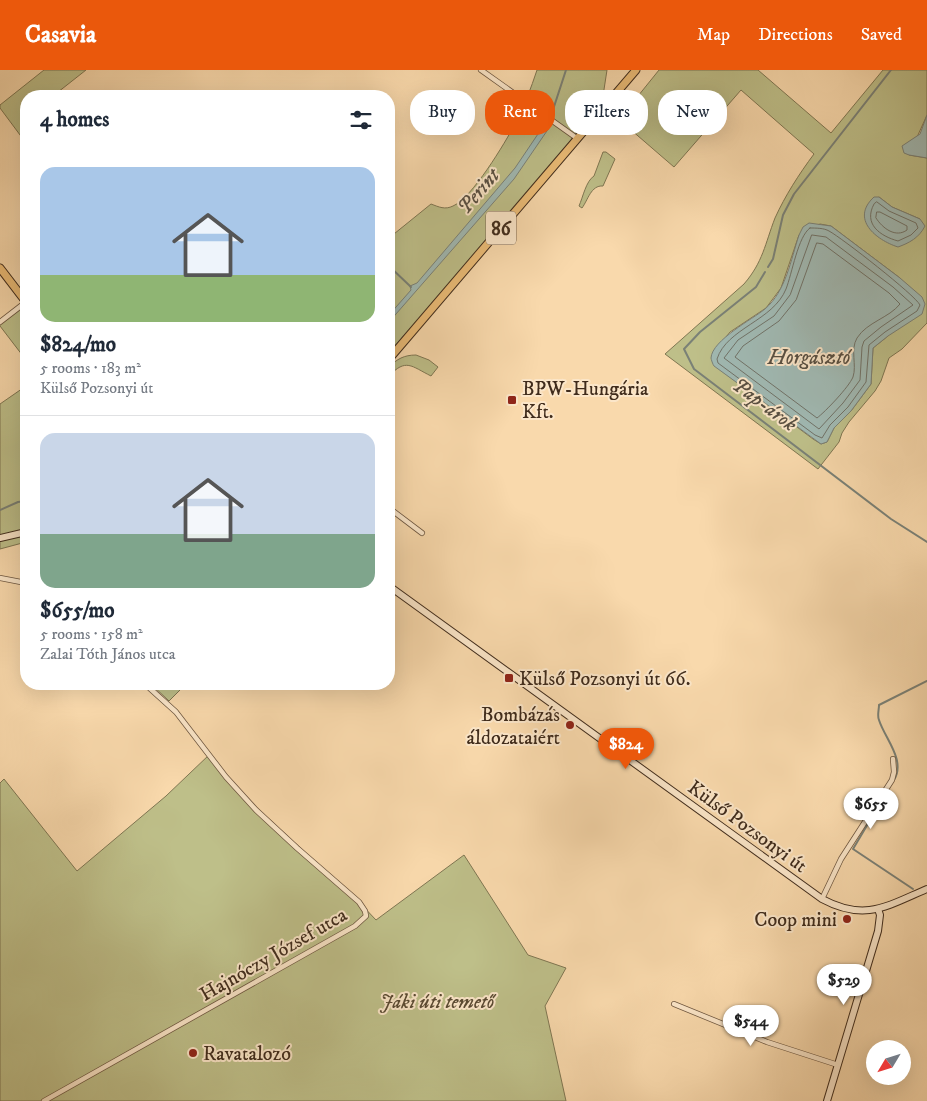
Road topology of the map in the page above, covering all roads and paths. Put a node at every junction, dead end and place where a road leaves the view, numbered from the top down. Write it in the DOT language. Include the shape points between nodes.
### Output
graph roads {
  1 [pos="481,70"];
  2 [pos="636,70"];
  3 [pos="578,139"];
  4 [pos="0,268"];
  5 [pos="20,294"];
  6 [pos="20,307"];
  7 [pos="0,322"];
  8 [pos="395,352"];
  9 [pos="395,513"];
  10 [pos="20,533"];
  11 [pos="422,533"];
  12 [pos="0,538"];
  13 [pos="0,578"];
  14 [pos="20,582"];
  15 [pos="395,590"];
  16 [pos="152,690"];
  17 [pos="893,759"];
  18 [pos="927,889"];
  19 [pos="822,899"];
  20 [pos="878,910"];
  21 [pos="674,1004"];
  22 [pos="838,1065"];
  23 [pos="44,1101"];
  24 [pos="827,1101"];
  1 -- 3 [label="street"];
  2 -- 3 [label="main road, 86"];
  3 -- 8 [label="main road, 86"];
  4 -- 5 [label="main road"];
  6 -- 7 [label="street"];
  9 -- 11 [label="street"];
  10 -- 12 [label="main road"];
  13 -- 14 [label="street"];
  15 -- 19 [label="main road, Külső Pozsonyi út"];
  16 -- 23 [label="street, Hajnóczy József utca" via="176,712 256,810 359,902 366,910 366,916 355,926"];
  17 -- 19 [label="street" via="892,780 841,859"];
  18 -- 20 [label="main road"];
  19 -- 20 [label="main road, Külső Pozsonyi út" via="846,909"];
  20 -- 22 [label="main road" via="878,931"];
  21 -- 22 [label="street" via="744,1034"];
  22 -- 24 [label="main road"];
}
